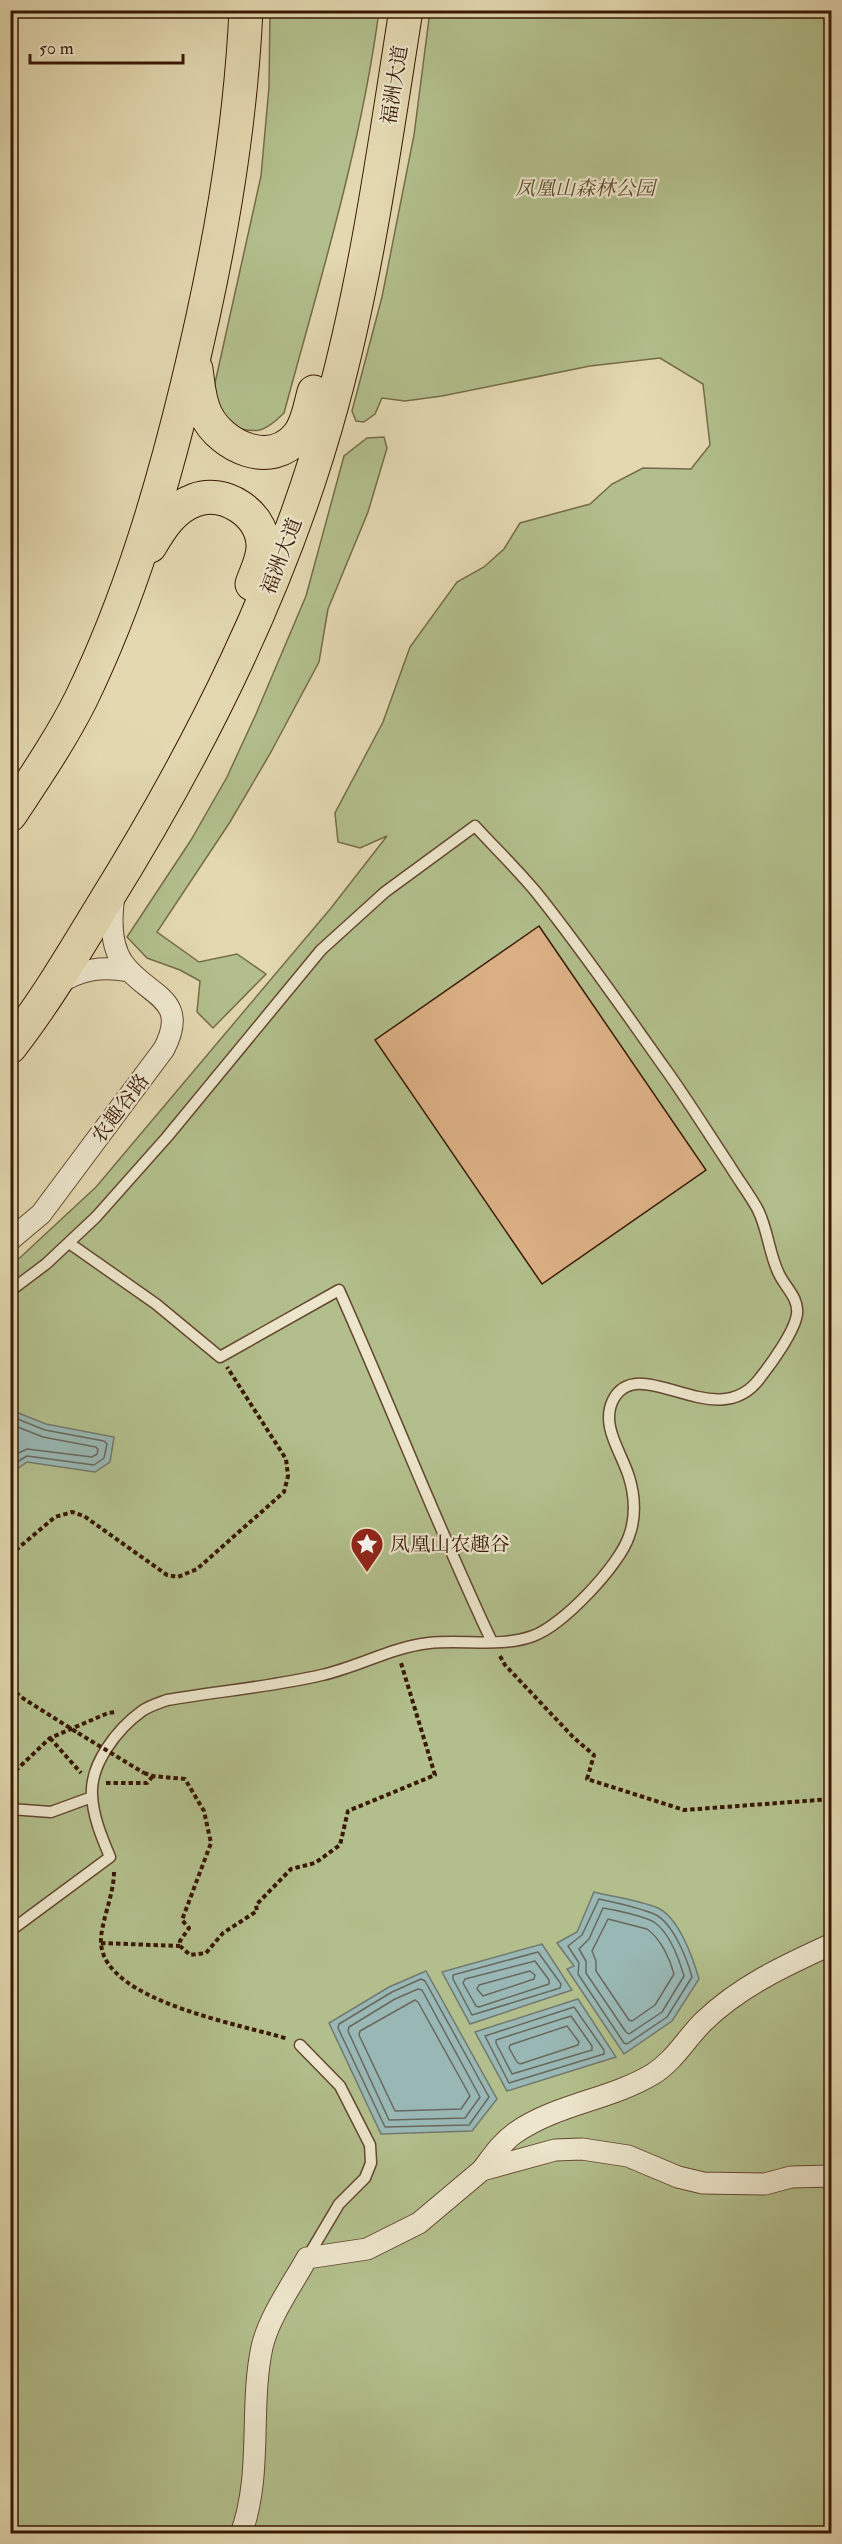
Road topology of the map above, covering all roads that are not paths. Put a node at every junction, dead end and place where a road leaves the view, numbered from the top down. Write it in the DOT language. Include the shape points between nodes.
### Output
graph roads {
  1 [pos="246,10"];
  2 [pos="406,10"];
  3 [pos="393,92"];
  4 [pos="195,355"];
  5 [pos="130,581"];
  6 [pos="199,736"];
  7 [pos="14,807"];
  8 [pos="116,885"];
  9 [pos="129,971"];
  10 [pos="52,988"];
  11 [pos="10,1047"];
  12 [pos="10,1240"];
  13 [pos="69,1243"];
  14 [pos="10,1291"];
  15 [pos="492,1642"];
  16 [pos="92,1797"];
  17 [pos="10,1809"];
  18 [pos="10,1931"];
  19 [pos="831,1944"];
  20 [pos="300,2044"];
  21 [pos="482,2170"];
  22 [pos="831,2176"];
  23 [pos="307,2258"];
  24 [pos="241,2534"];
  1 -- 4 [label="main road" via="244,64 229,188"];
  2 -- 3 [label="main road, 福洲大道"];
  3 -- 4 [label="main road" via="350,239 308,415 299,434 290,444 268,451 246,450 226,441 205,413"];
  3 -- 6 [label="main road, 福洲大道" via="359,291 313,470 268,591"];
  4 -- 5 [label="main road" via="170,457"];
  5 -- 6 [label="main road" via="162,526 196,500 222,500 237,505 247,511 261,533 261,559 229,640"];
  5 -- 7 [label="main road" via="80,701"];
  6 -- 8 [label="main road, 福洲大道"];
  8 -- 9 [label="street" via="112,908 114,937 121,961"];
  8 -- 10 [label="main road, 福洲大道"];
  9 -- 10 [label="street" via="95,968"];
  9 -- 12 [label="street, 农趣谷路" via="168,1004 173,1026 169,1039 41,1214"];
  10 -- 11 [label="main road, 福洲大道"];
  13 -- 14 [label="lane"];
  13 -- 15 [label="lane" via="156,1304 220,1357 339,1290"];
  13 -- 15 [label="lane" via="167,1137 321,950 385,892 475,826 535,890 690,1104 758,1211 778,1272 795,1300 798,1313 767,1369 739,1397 709,1400 644,1383 632,1383 615,1396 608,1412 610,1428 633,1494 631,1533 621,1555 562,1619 534,1636"];
  15 -- 16 [label="lane" via="430,1642 325,1675 167,1700 126,1724 100,1761 92,1783"];
  16 -- 17 [label="lane" via="51,1812"];
  16 -- 18 [label="lane" via="110,1857"];
  19 -- 21 [label="street" via="767,1974 730,1998 703,2022 666,2066 651,2075 540,2118 514,2133"];
  20 -- 23 [label="lane" via="340,2086 370,2145 371,2163 365,2178 339,2204"];
  21 -- 22 [label="street" via="555,2150 582,2149 628,2156 678,2177 704,2183 765,2184 791,2177"];
  21 -- 23 [label="street" via="419,2223 393,2238 367,2249"];
  23 -- 24 [label="street" via="269,2326 262,2348 254,2480"];
}
